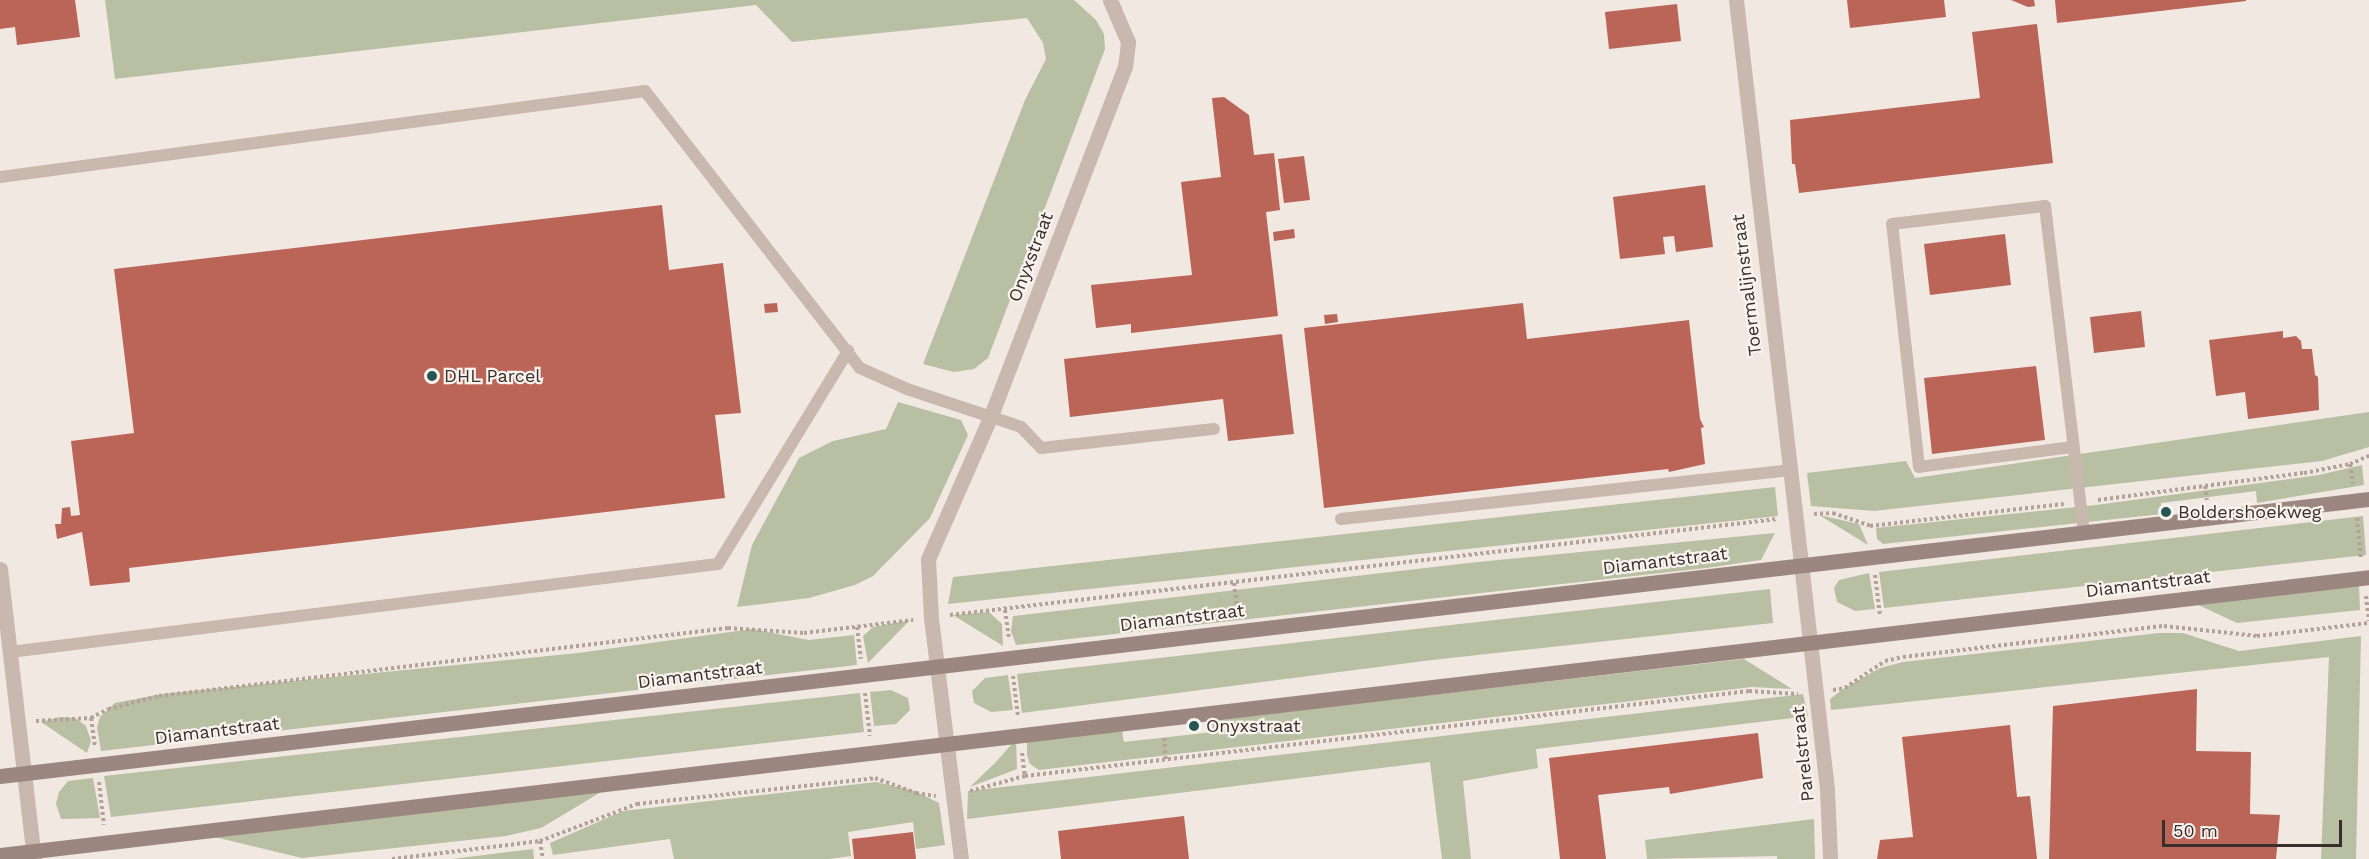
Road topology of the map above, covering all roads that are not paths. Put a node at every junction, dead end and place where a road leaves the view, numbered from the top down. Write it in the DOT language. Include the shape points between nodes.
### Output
graph roads {
  1 [pos="1110,0"];
  2 [pos="1736,0"];
  3 [pos="0,177"];
  4 [pos="848,351"];
  5 [pos="990,417"];
  6 [pos="1214,429"];
  7 [pos="2072,447"];
  8 [pos="1789,470"];
  9 [pos="2362,500"];
  10 [pos="1341,519"];
  11 [pos="2084,533"];
  12 [pos="1800,565"];
  13 [pos="0,569"];
  14 [pos="2366,578"];
  15 [pos="1810,644"];
  16 [pos="10,652"];
  17 [pos="938,666"];
  18 [pos="947,744"];
  19 [pos="24,774"];
  20 [pos="0,777"];
  21 [pos="0,855"];
  22 [pos="33,855"];
  23 [pos="961,859"];
  24 [pos="1830,859"];
  1 -- 5 [label="street, Onyxstraat" via="1128,42 1125,67"];
  2 -- 8 [label="street, Toermalijnstraat"];
  3 -- 4 [label="lane" via="645,91"];
  4 -- 5 [label="lane" via="860,368"];
  4 -- 16 [label="lane" via="718,564"];
  5 -- 6 [label="lane" via="1021,427 1041,448"];
  5 -- 17 [label="street, Onyxstraat" via="932,544 927,576"];
  7 -- 7 [label="lane" via="2044,206 1892,224 1920,467"];
  7 -- 11 [label="lane"];
  8 -- 10 [label="lane"];
  8 -- 12 [label="street, Toermalijnstraat"];
  9 -- 11 [label="main road, Diamantstraat"];
  11 -- 12 [label="main road, Diamantstraat"];
  12 -- 15 [label="street, Parelstraat"];
  12 -- 17 [label="main road, Diamantstraat"];
  13 -- 16 [label="street"];
  14 -- 15 [label="main road, Diamantstraat"];
  15 -- 18 [label="main road, Diamantstraat"];
  15 -- 24 [label="street, Parelstraat" via="1827,789"];
  16 -- 19 [label="street"];
  17 -- 18 [label="street, Onyxstraat"];
  17 -- 19 [label="main road, Diamantstraat"];
  18 -- 22 [label="main road, Diamantstraat" via="106,843"];
  18 -- 23 [label="street, Onyxstraat"];
  19 -- 20 [label="main road, Diamantstraat"];
  19 -- 22 [label="street"];
  21 -- 22 [label="main road, Diamantstraat"];
}
